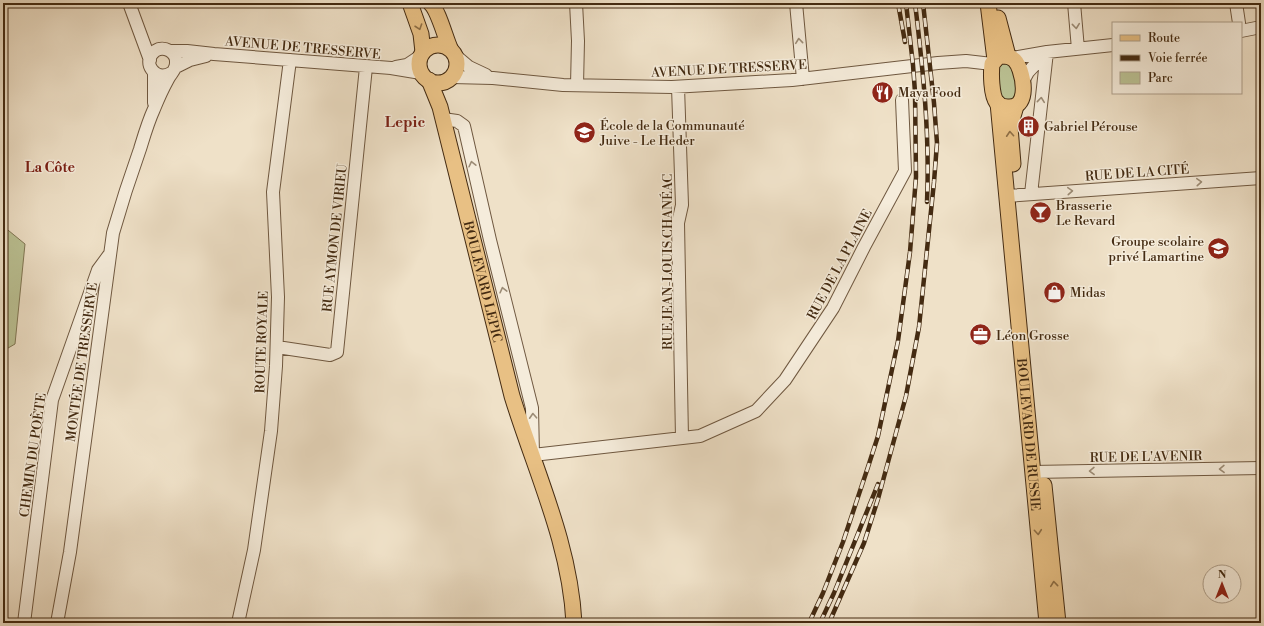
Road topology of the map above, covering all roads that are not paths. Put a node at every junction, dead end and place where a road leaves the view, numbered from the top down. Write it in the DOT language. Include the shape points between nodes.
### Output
graph roads {
  1 [pos="129,3"];
  2 [pos="410,3"];
  3 [pos="576,3"];
  4 [pos="796,3"];
  5 [pos="988,3"];
  6 [pos="996,3"];
  7 [pos="1074,3"];
  8 [pos="1236,3"];
  9 [pos="434,4"];
  10 [pos="1239,22"];
  11 [pos="1261,27"];
  12 [pos="1242,31"];
  13 [pos="141,34"];
  14 [pos="1112,45"];
  15 [pos="1078,48"];
  16 [pos="166,50"];
  17 [pos="453,52"];
  18 [pos="1047,52"];
  19 [pos="214,54"];
  20 [pos="421,54"];
  21 [pos="1002,59"];
  22 [pos="150,60"];
  23 [pos="290,60"];
  24 [pos="366,67"];
  25 [pos="391,68"];
  26 [pos="174,70"];
  27 [pos="154,72"];
  28 [pos="425,77"];
  29 [pos="492,78"];
  30 [pos="449,79"];
  31 [pos="803,79"];
  32 [pos="1023,81"];
  33 [pos="577,86"];
  34 [pos="678,87"];
  35 [pos="902,100"];
  36 [pos="998,103"];
  37 [pos="1016,106"];
  38 [pos="153,110"];
  39 [pos="442,113"];
  40 [pos="1261,178"];
  41 [pos="1031,194"];
  42 [pos="1010,196"];
  43 [pos="110,253"];
  44 [pos="277,347"];
  45 [pos="682,438"];
  46 [pos="533,455"];
  47 [pos="1261,468"];
  48 [pos="1037,472"];
  49 [pos="24,623"];
  50 [pos="57,623"];
  51 [pos="238,623"];
  52 [pos="574,623"];
  53 [pos="1046,623"];
  54 [pos="1058,623"];
  1 -- 13 [label="street"];
  2 -- 20 [label="main road, one-way" via="421,34"];
  3 -- 33 [label="street"];
  31 -- 4 [label="street, one-way"];
  5 -- 21 [label="main road"];
  6 -- 21 [label="main road"];
  7 -- 15 [label="street, one-way"];
  8 -- 10 [label="street"];
  9 -- 17 [label="main road"];
  11 -- 12 [label="street"];
  13 -- 16 [label="street" via="155,47"];
  13 -- 22 [label="street"];
  14 -- 15 [label="street"];
  15 -- 18 [label="street"];
  16 -- 19 [label="street, AVENUE DE TRESSERVE"];
  16 -- 22 [label="street" via="156,51"];
  16 -- 26 [label="street" via="175,55 177,61"];
  17 -- 20 [label="main road" via="438,44 432,45"];
  17 -- 29 [label="street, AVENUE DE TRESSERVE" via="469,67"];
  17 -- 30 [label="main road" via="457,67"];
  18 -- 21 [label="street"];
  18 -- 32 [label="street"];
  41 -- 18 [label="street, one-way"];
  19 -- 23 [label="street, AVENUE DE TRESSERVE"];
  19 -- 26 [label="street, AVENUE DE TRESSERVE" via="190,60"];
  20 -- 25 [label="street, AVENUE DE TRESSERVE" via="407,65"];
  20 -- 28 [label="main road" via="419,68"];
  21 -- 31 [label="street, AVENUE DE TRESSERVE" via="903,66"];
  21 -- 32 [label="main road" via="1018,65"];
  21 -- 36 [label="main road" via="991,73 994,98"];
  22 -- 27 [label="street"];
  23 -- 24 [label="street, AVENUE DE TRESSERVE"];
  23 -- 44 [label="street, ROUTE ROYALE" via="273,192 278,297"];
  24 -- 25 [label="street, AVENUE DE TRESSERVE"];
  24 -- 44 [label="street, RUE AYMON DE VIRIEU" via="337,352 330,355"];
  25 -- 28 [label="street, AVENUE DE TRESSERVE"];
  26 -- 27 [label="street, AVENUE DE TRESSERVE" via="162,76"];
  26 -- 38 [label="street"];
  27 -- 38 [label="street"];
  28 -- 30 [label="main road" via="435,83"];
  28 -- 39 [label="main road, BOULEVARD LEPIC"];
  29 -- 30 [label="street, AVENUE DE TRESSERVE"];
  29 -- 33 [label="street, AVENUE DE TRESSERVE"];
  30 -- 39 [label="main road, BOULEVARD LEPIC"];
  31 -- 34 [label="street, AVENUE DE TRESSERVE"];
  32 -- 37 [label="main road" via="1024,94"];
  33 -- 34 [label="street, AVENUE DE TRESSERVE"];
  34 -- 45 [label="street, RUE JEAN-LOUIS CHANÉAC" via="682,205 678,223"];
  35 -- 45 [label="street, RUE DE LA PLAINE" via="905,171 833,308 785,380 756,411 700,436"];
  36 -- 37 [label="main road" via="1006,107"];
  36 -- 42 [label="main road, BOULEVARD DE RUSSIE"];
  42 -- 37 [label="main road, BOULEVARD DE RUSSIE, one-way" via="1010,127"];
  38 -- 43 [label="street, MONTÉE DE TRESSERVE" via="118,217"];
  39 -- 46 [label="main road, BOULEVARD LEPIC" via="512,396"];
  46 -- 39 [label="street, BOULEVARD LEPIC, one-way" via="532,408 464,126"];
  41 -- 40 [label="street, RUE DE LA CITÉ, one-way"];
  41 -- 42 [label="street, RUE DE LA CITÉ"];
  42 -- 48 [label="main road, BOULEVARD DE RUSSIE"];
  43 -- 49 [label="street, CHEMIN DU POÈTE" via="98,270 52,400"];
  43 -- 50 [label="street, MONTÉE DE TRESSERVE" via="70,552"];
  44 -- 51 [label="street, ROUTE ROYALE" via="271,431 257,532"];
  45 -- 46 [label="street, RUE DE LA PLAINE"];
  46 -- 52 [label="main road, BOULEVARD LEPIC" via="572,588"];
  47 -- 48 [label="street, RUE DE L'AVENIR, one-way"];
  48 -- 53 [label="main road, BOULEVARD DE RUSSIE, one-way"];
  54 -- 48 [label="main road, BOULEVARD DE RUSSIE, one-way"];
}
